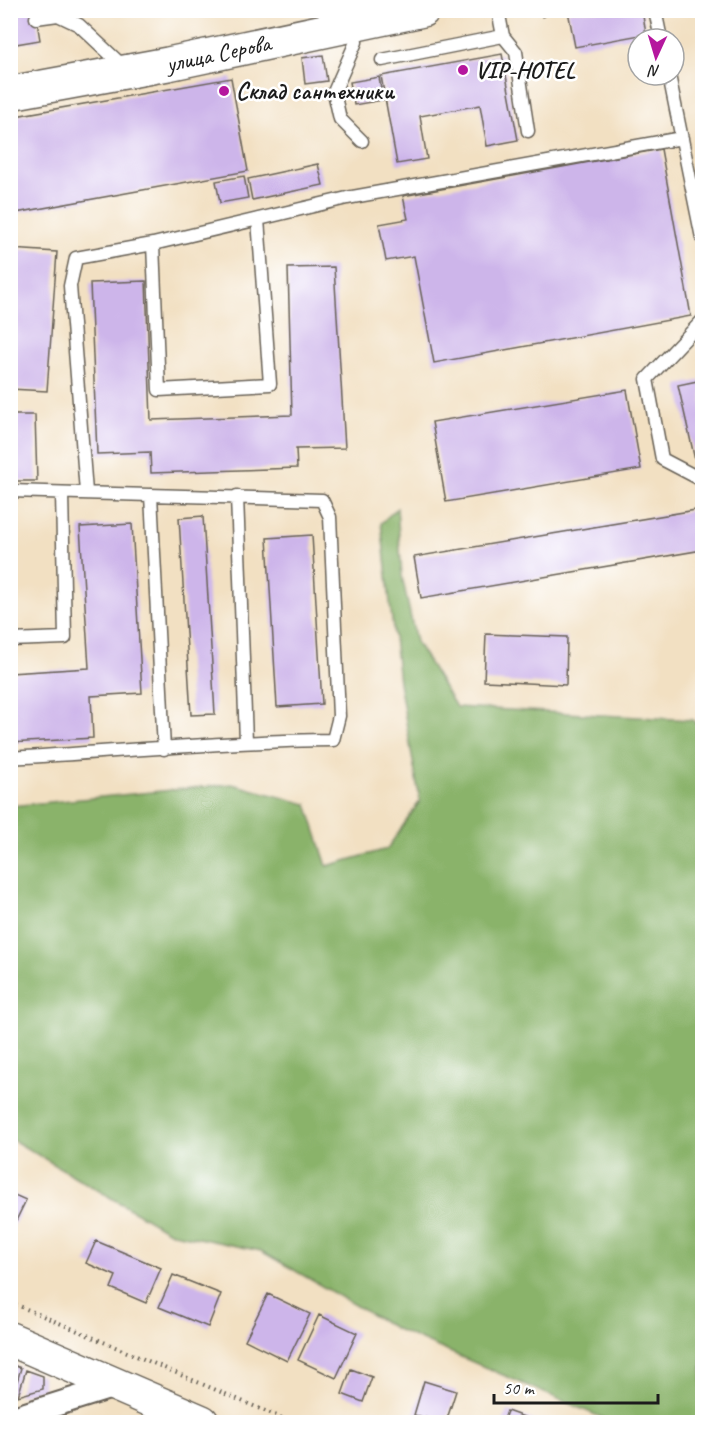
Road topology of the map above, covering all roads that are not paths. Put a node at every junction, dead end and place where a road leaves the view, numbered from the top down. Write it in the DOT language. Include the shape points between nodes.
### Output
graph roads {
  1 [pos="423,10"];
  2 [pos="498,10"];
  3 [pos="655,10"];
  4 [pos="36,18"];
  5 [pos="364,19"];
  6 [pos="659,27"];
  7 [pos="503,36"];
  8 [pos="382,60"];
  9 [pos="127,69"];
  10 [pos="671,87"];
  11 [pos="10,93"];
  12 [pos="528,131"];
  13 [pos="682,138"];
  14 [pos="362,141"];
  15 [pos="258,219"];
  16 [pos="702,238"];
  17 [pos="153,244"];
  18 [pos="702,321"];
  19 [pos="702,480"];
  20 [pos="10,491"];
  21 [pos="62,492"];
  22 [pos="86,492"];
  23 [pos="151,495"];
  24 [pos="237,496"];
  25 [pos="10,640"];
  26 [pos="246,741"];
  27 [pos="164,749"];
  28 [pos="10,758"];
  29 [pos="10,1339"];
  30 [pos="118,1385"];
  31 [pos="10,1419"];
  32 [pos="202,1422"];
  1 -- 5 [label="main road, улица Серова"];
  2 -- 7 [label="lane"];
  3 -- 6 [label="lane"];
  4 -- 9 [label="lane" via="58,15 79,25"];
  5 -- 9 [label="main road, улица Серова" via="168,64"];
  5 -- 14 [label="lane" via="334,92 340,119"];
  7 -- 8 [label="lane"];
  7 -- 12 [label="lane" via="516,52"];
  9 -- 11 [label="main road, улица Серова"];
  10 -- 13 [label="lane"];
  13 -- 15 [label="lane" via="347,198"];
  13 -- 16 [label="lane"];
  15 -- 17 [label="lane"];
  15 -- 17 [label="lane" via="270,384 159,390"];
  17 -- 22 [label="lane" via="76,258 70,286"];
  18 -- 19 [label="lane" via="647,379 662,459"];
  20 -- 21 [label="lane"];
  21 -- 22 [label="lane"];
  21 -- 25 [label="lane" via="65,638"];
  22 -- 23 [label="lane"];
  23 -- 24 [label="lane"];
  23 -- 27 [label="lane"];
  24 -- 26 [label="lane"];
  24 -- 26 [label="lane" via="322,500 330,517 339,716 333,740"];
  26 -- 27 [label="lane"];
  27 -- 28 [label="lane"];
  29 -- 30 [label="main road"];
  30 -- 31 [label="street"];
  30 -- 32 [label="main road"];
}
